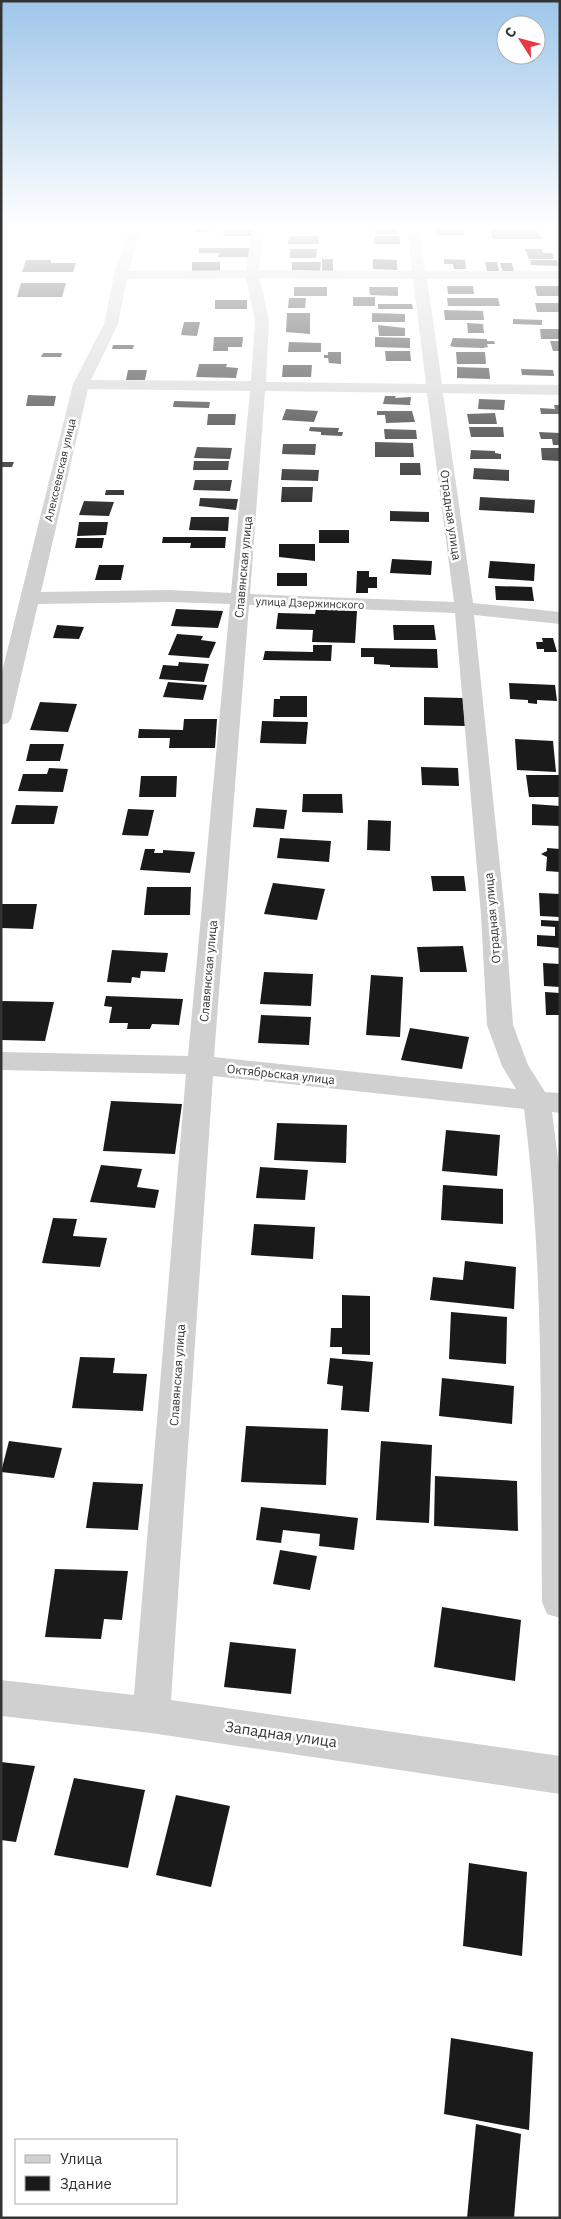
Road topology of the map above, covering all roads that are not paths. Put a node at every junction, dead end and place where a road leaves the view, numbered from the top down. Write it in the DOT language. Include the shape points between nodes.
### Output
graph roads {
  1 [pos="106,333"];
  2 [pos="261,333"];
  3 [pos="426,333"];
  4 [pos="80,384"];
  5 [pos="258,386"];
  6 [pos="434,388"];
  7 [pos="560,390"];
  8 [pos="30,598"];
  9 [pos="240,600"];
  10 [pos="464,608"];
  11 [pos="560,618"];
  12 [pos="1,719"];
  13 [pos="1,1062"];
  14 [pos="200,1065"];
  15 [pos="548,1102"];
  16 [pos="560,1602"];
  17 [pos="1,1698"];
  18 [pos="152,1715"];
  19 [pos="560,1775"];
  1 -- 4 [label="street, Алексеевская улица"];
  2 -- 5 [label="street, Славянская улица"];
  3 -- 6 [label="street, Отрадная улица"];
  4 -- 5 [label="street"];
  4 -- 8 [label="street, Алексеевская улица"];
  5 -- 6 [label="street"];
  5 -- 9 [label="street, Славянская улица"];
  6 -- 7 [label="street"];
  6 -- 10 [label="street, Отрадная улица"];
  8 -- 9 [label="street, улица Дзержинского" via="169,596"];
  8 -- 12 [label="street, Алексеевская улица"];
  9 -- 10 [label="street, улица Дзержинского"];
  9 -- 14 [label="street, Славянская улица"];
  10 -- 11 [label="street, улица Дзержинского"];
  10 -- 15 [label="street, Отрадная улица" via="500,1025 515,1066"];
  13 -- 14 [label="street, Октябрьская улица"];
  14 -- 15 [label="street, Октябрьская улица"];
  14 -- 18 [label="street, Славянская улица"];
  15 -- 16 [label="street, Отрадная улица" via="544,1153 553,1279"];
  17 -- 18 [label="street, Западная улица"];
  18 -- 19 [label="street, Западная улица"];
}
